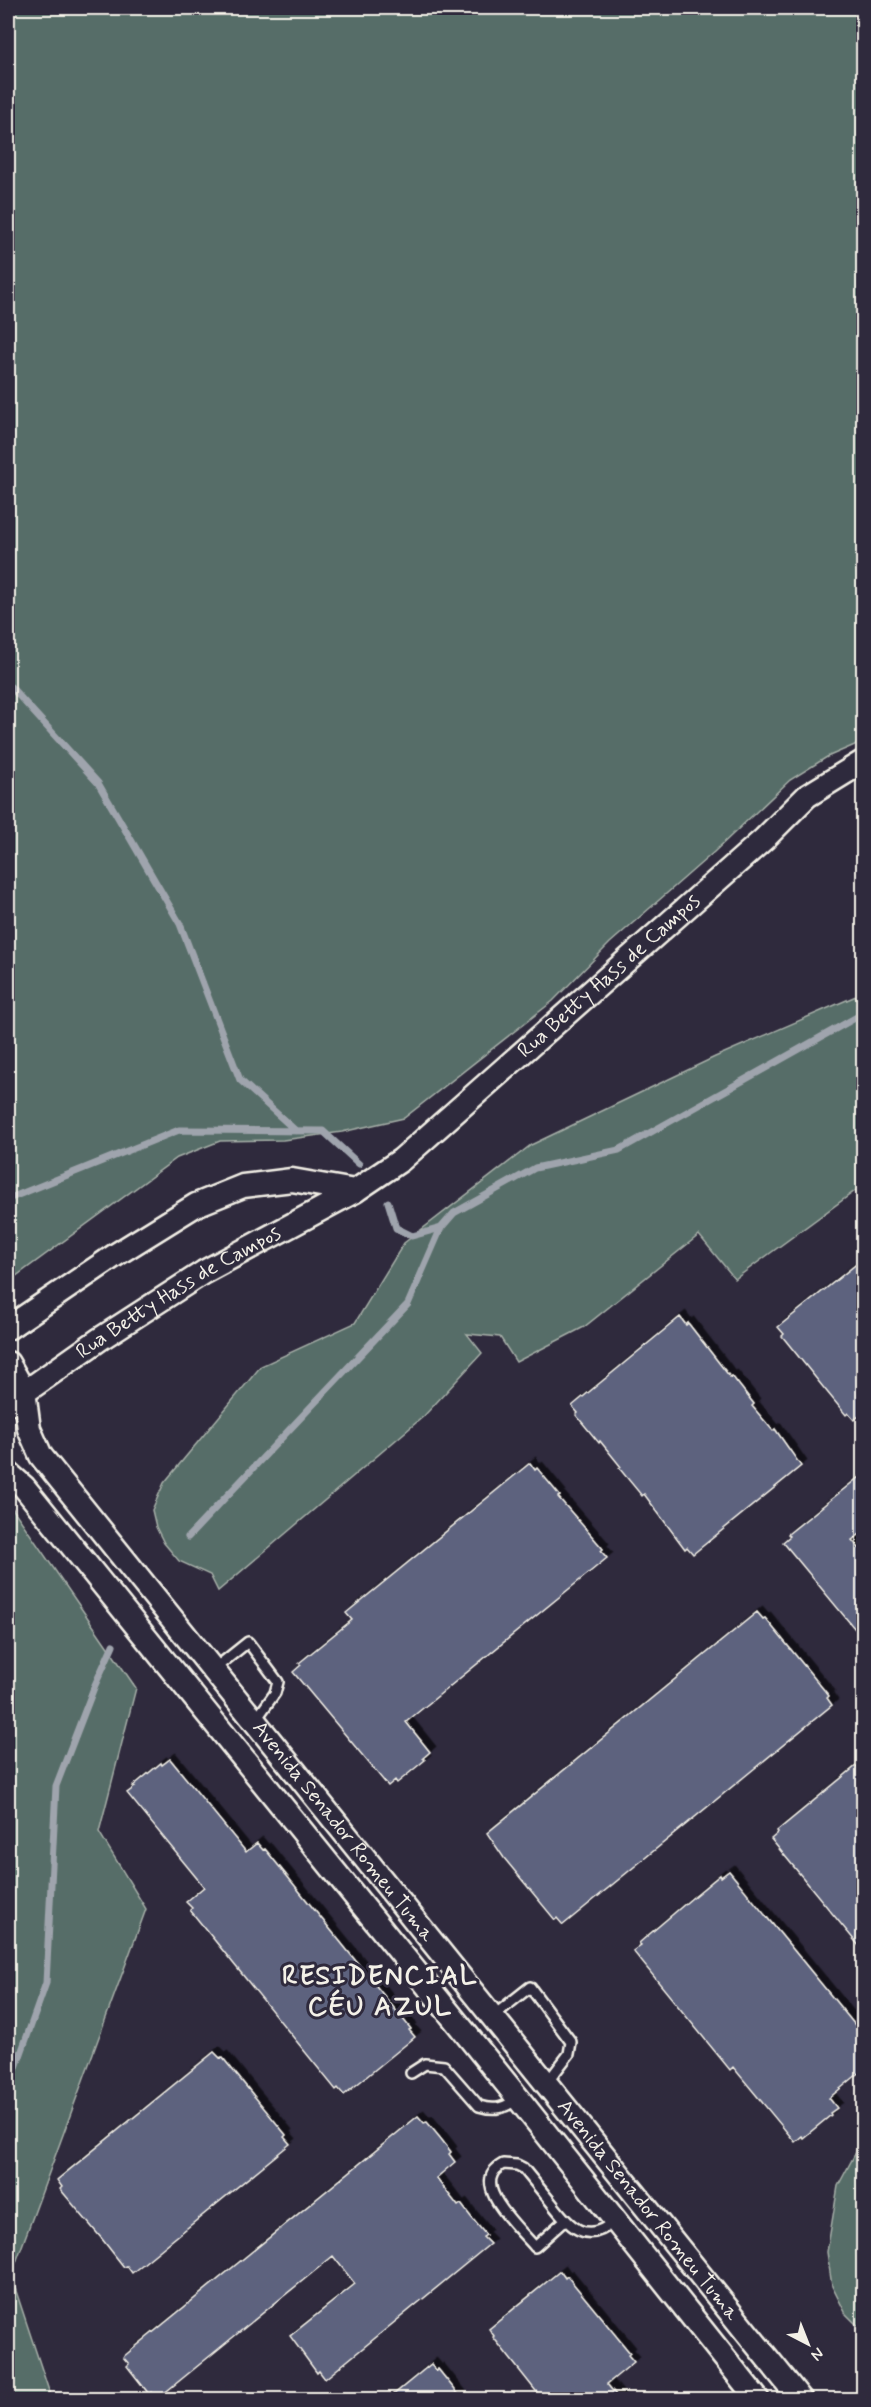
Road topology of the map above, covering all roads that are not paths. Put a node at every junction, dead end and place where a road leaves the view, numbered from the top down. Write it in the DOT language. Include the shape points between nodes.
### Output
graph roads {
  1 [pos="864,761"];
  2 [pos="355,1191"];
  3 [pos="8,1328"];
  4 [pos="8,1363"];
  5 [pos="16,1397"];
  6 [pos="8,1473"];
  7 [pos="213,1670"];
  8 [pos="255,1722"];
  9 [pos="492,2017"];
  10 [pos="411,2073"];
  11 [pos="546,2084"];
  12 [pos="518,2098"];
  13 [pos="565,2220"];
  14 [pos="614,2221"];
  15 [pos="758,2400"];
  16 [pos="801,2400"];
  1 -- 2 [label="street, Rua Betty Hass de Campos" via="807,796 764,839 464,1106 401,1160"];
  2 -- 3 [label="street" via="292,1180 243,1186 196,1205"];
  2 -- 5 [label="street, Rua Betty Hass de Campos" via="204,1272"];
  4 -- 5 [label="street"];
  5 -- 7 [label="street, Avenida Senador Romeu Tuma" via="41,1456"];
  6 -- 12 [label="street, Avenida Senador Romeu Tuma" via="32,1496"];
  7 -- 8 [label="street, Avenida Senador Romeu Tuma"];
  7 -- 8 [label="lane" via="248,1642 278,1682 275,1694"];
  8 -- 9 [label="street, Avenida Senador Romeu Tuma"];
  9 -- 11 [label="street, Avenida Senador Romeu Tuma"];
  9 -- 11 [label="lane" via="530,1987 571,2042 569,2054"];
  10 -- 12 [label="lane" via="425,2064 444,2066 479,2106 488,2109 505,2107"];
  11 -- 16 [label="street, Avenida Senador Romeu Tuma"];
  12 -- 14 [label="street, Avenida Senador Romeu Tuma"];
  13 -- 13 [label="lane" via="523,2168 510,2163 496,2168 489,2181 493,2196 535,2247"];
  13 -- 14 [label="lane" via="577,2229 591,2232"];
  14 -- 15 [label="street, Avenida Senador Romeu Tuma"];
}
